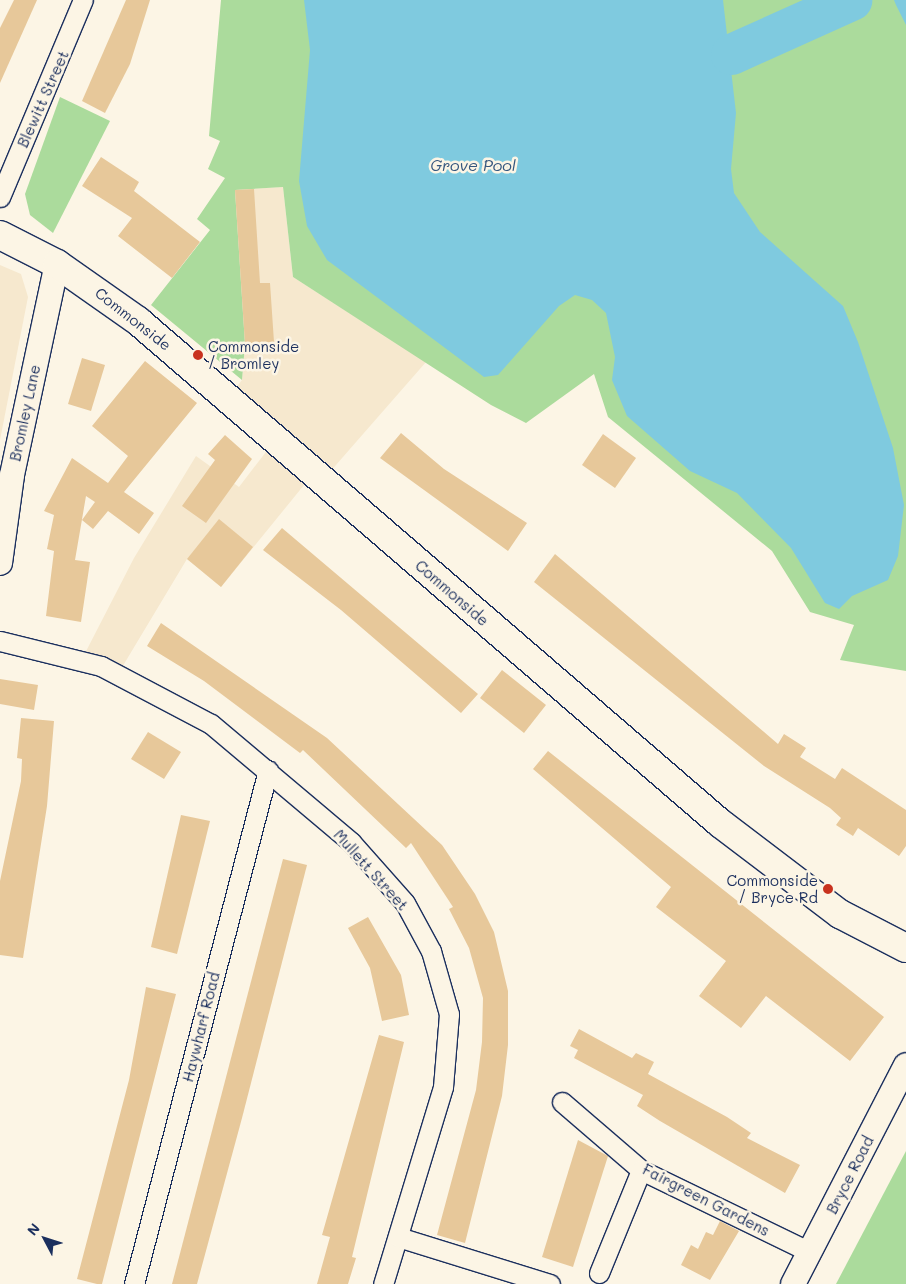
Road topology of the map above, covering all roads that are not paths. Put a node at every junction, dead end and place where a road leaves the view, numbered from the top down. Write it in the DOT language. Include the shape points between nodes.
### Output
graph roads {
  1 [pos="83,0"];
  2 [pos="0,197"];
  3 [pos="0,235"];
  4 [pos="57,264"];
  5 [pos="0,563"];
  6 [pos="0,641"];
  7 [pos="268,770"];
  8 [pos="906,948"];
  9 [pos="906,1065"];
  10 [pos="562,1102"];
  11 [pos="642,1170"];
  12 [pos="398,1238"];
  13 [pos="810,1252"];
  14 [pos="599,1273"];
  15 [pos="519,1280"];
  16 [pos="134,1284"];
  17 [pos="383,1284"];
  18 [pos="550,1284"];
  19 [pos="793,1284"];
  1 -- 2 [label="street, Blewitt Street"];
  3 -- 4 [label="main road, Commonside"];
  4 -- 5 [label="street, Bromley Lane" via="12,475"];
  4 -- 8 [label="main road, Commonside" via="171,347 720,823 840,914"];
  6 -- 7 [label="street, Mullett Street" via="100,666 157,693 211,724"];
  7 -- 12 [label="street, Mullett Street" via="351,842 405,903 431,951 446,1005 443,1087"];
  7 -- 16 [label="street, Haywharf Road"];
  9 -- 13 [label="street, Bryce Road"];
  10 -- 11 [label="street, Fairgreen Gardens"];
  11 -- 13 [label="street, Fairgreen Gardens"];
  11 -- 14 [label="street"];
  12 -- 15 [label="street"];
  12 -- 17 [label="street, Mullett Street"];
  13 -- 19 [label="street, Bryce Road"];
  15 -- 18 [label="street"];
}
